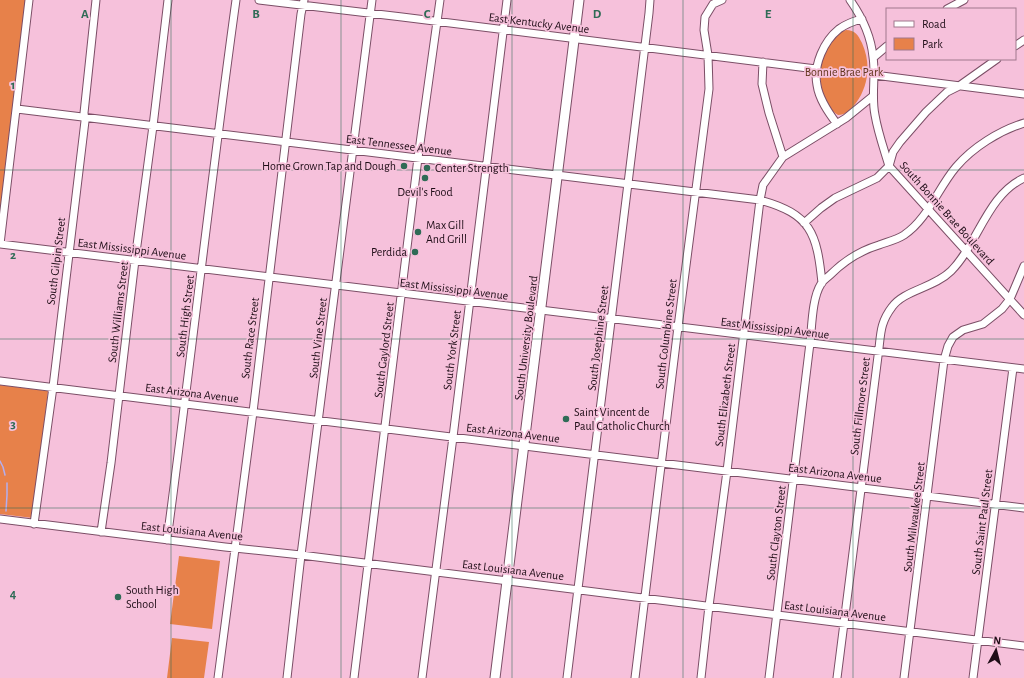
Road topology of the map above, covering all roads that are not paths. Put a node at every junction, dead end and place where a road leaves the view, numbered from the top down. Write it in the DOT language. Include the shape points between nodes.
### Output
graph roads {
  1 [pos="29,0"];
  2 [pos="96,0"];
  3 [pos="168,0"];
  4 [pos="236,0"];
  5 [pos="259,0"];
  6 [pos="372,0"];
  7 [pos="440,0"];
  8 [pos="507,0"];
  9 [pos="579,0"];
  10 [pos="650,0"];
  11 [pos="722,0"];
  12 [pos="964,0"];
  13 [pos="854,2"];
  14 [pos="304,3"];
  15 [pos="949,8"];
  16 [pos="370,13"];
  17 [pos="862,19"];
  18 [pos="437,21"];
  19 [pos="503,30"];
  20 [pos="574,39"];
  21 [pos="645,47"];
  22 [pos="886,47"];
  23 [pos="708,55"];
  24 [pos="874,57"];
  25 [pos="996,60"];
  26 [pos="763,62"];
  27 [pos="816,69"];
  28 [pos="874,75"];
  29 [pos="959,86"];
  30 [pos="1024,94"];
  31 [pos="873,96"];
  32 [pos="16,109"];
  33 [pos="84,118"];
  34 [pos="1024,123"];
  35 [pos="836,124"];
  36 [pos="153,126"];
  37 [pos="217,134"];
  38 [pos="286,142"];
  39 [pos="353,150"];
  40 [pos="784,157"];
  41 [pos="418,158"];
  42 [pos="486,166"];
  43 [pos="889,166"];
  44 [pos="558,175"];
  45 [pos="1024,178"];
  46 [pos="628,184"];
  47 [pos="696,192"];
  48 [pos="760,200"];
  49 [pos="928,209"];
  50 [pos="804,223"];
  51 [pos="0,244"];
  52 [pos="966,251"];
  53 [pos="68,252"];
  54 [pos="135,260"];
  55 [pos="1024,266"];
  56 [pos="202,269"];
  57 [pos="269,277"];
  58 [pos="822,283"];
  59 [pos="336,285"];
  60 [pos="402,294"];
  61 [pos="1010,299"];
  62 [pos="469,302"];
  63 [pos="541,310"];
  64 [pos="1024,315"];
  65 [pos="612,319"];
  66 [pos="678,327"];
  67 [pos="744,335"];
  68 [pos="810,343"];
  69 [pos="879,351"];
  70 [pos="944,360"];
  71 [pos="1013,368"];
  72 [pos="1024,369"];
  73 [pos="0,380"];
  74 [pos="53,387"];
  75 [pos="119,395"];
  76 [pos="185,404"];
  77 [pos="252,412"];
  78 [pos="318,420"];
  79 [pos="386,428"];
  80 [pos="453,437"];
  81 [pos="524,446"];
  82 [pos="594,454"];
  83 [pos="661,463"];
  84 [pos="727,471"];
  85 [pos="794,479"];
  86 [pos="861,488"];
  87 [pos="928,496"];
  88 [pos="995,504"];
  89 [pos="1024,508"];
  90 [pos="0,519"];
  91 [pos="34,524"];
  92 [pos="101,532"];
  93 [pos="167,540"];
  94 [pos="234,548"];
  95 [pos="301,555"];
  96 [pos="369,564"];
  97 [pos="436,572"];
  98 [pos="507,581"];
  99 [pos="578,590"];
  100 [pos="646,598"];
  101 [pos="709,606"];
  102 [pos="777,615"];
  103 [pos="844,624"];
  104 [pos="910,632"];
  105 [pos="978,640"];
  106 [pos="1024,646"];
  107 [pos="218,678"];
  108 [pos="286,678"];
  109 [pos="354,678"];
  110 [pos="422,678"];
  111 [pos="495,678"];
  112 [pos="567,678"];
  113 [pos="635,678"];
  114 [pos="701,678"];
  115 [pos="769,678"];
  116 [pos="837,678"];
  117 [pos="904,678"];
  118 [pos="973,678"];
  1 -- 32 [label="street"];
  2 -- 33 [label="street, South Gilpin Street"];
  3 -- 36 [label="street, South Williams Street"];
  4 -- 37 [label="street, South High Street"];
  5 -- 14 [label="street, East Kentucky Avenue"];
  6 -- 16 [label="street, South Vine Street"];
  7 -- 18 [label="street, South Gaylord Street"];
  8 -- 19 [label="street, South York Street"];
  9 -- 20 [label="main road, South University Boulevard"];
  10 -- 21 [label="street, South Josephine Street"];
  11 -- 23 [label="street, South Columbine Street" via="713,4 705,17 704,30"];
  12 -- 15 [label="street"];
  13 -- 17 [label="street, South Bonnie Brae Boulevard"];
  14 -- 16 [label="street, East Kentucky Avenue"];
  14 -- 38 [label="street, South Race Street"];
  16 -- 18 [label="street, East Kentucky Avenue"];
  16 -- 39 [label="street, South Vine Street"];
  17 -- 24 [label="street, South Bonnie Brae Boulevard"];
  17 -- 27 [label="street" via="845,25 833,36 821,54"];
  18 -- 19 [label="street, East Kentucky Avenue"];
  18 -- 41 [label="street, South Gaylord Street"];
  19 -- 20 [label="street, East Kentucky Avenue"];
  19 -- 42 [label="street, South York Street"];
  20 -- 21 [label="street, East Kentucky Avenue"];
  20 -- 44 [label="main road, South University Boulevard"];
  21 -- 23 [label="street, East Kentucky Avenue"];
  21 -- 46 [label="street, South Josephine Street"];
  22 -- 24 [label="street"];
  23 -- 26 [label="street, East Kentucky Avenue"];
  23 -- 47 [label="street, South Columbine Street" via="709,89"];
  24 -- 28 [label="street, South Bonnie Brae Boulevard"];
  25 -- 29 [label="street"];
  26 -- 27 [label="street, East Kentucky Avenue"];
  26 -- 40 [label="street" via="762,84"];
  27 -- 35 [label="street" via="816,84 821,99"];
  28 -- 29 [label="street"];
  28 -- 31 [label="street, South Bonnie Brae Boulevard"];
  29 -- 30 [label="street"];
  29 -- 43 [label="street" via="947,92 906,134 892,152"];
  31 -- 35 [label="street, South Elizabeth Street" via="857,111"];
  31 -- 43 [label="street, South Bonnie Brae Boulevard" via="874,114"];
  32 -- 33 [label="street, East Tennessee Avenue"];
  32 -- 51 [label="street"];
  33 -- 36 [label="street, East Tennessee Avenue"];
  33 -- 53 [label="street, South Gilpin Street"];
  34 -- 49 [label="street" via="1013,126 978,147 956,167"];
  35 -- 40 [label="street, South Elizabeth Street"];
  36 -- 37 [label="street, East Tennessee Avenue"];
  36 -- 54 [label="street, South Williams Street"];
  37 -- 38 [label="street, East Tennessee Avenue"];
  37 -- 56 [label="street, South High Street"];
  38 -- 39 [label="street, East Tennessee Avenue"];
  38 -- 57 [label="street, South Race Street"];
  39 -- 41 [label="street, East Tennessee Avenue"];
  39 -- 59 [label="street, South Vine Street"];
  40 -- 48 [label="street, South Elizabeth Street" via="763,185"];
  41 -- 42 [label="street, East Tennessee Avenue"];
  41 -- 60 [label="street, South Gaylord Street"];
  42 -- 44 [label="street, East Tennessee Avenue"];
  42 -- 62 [label="street, South York Street"];
  43 -- 49 [label="street, South Bonnie Brae Boulevard"];
  43 -- 50 [label="street" via="878,178 835,198"];
  44 -- 46 [label="street, East Tennessee Avenue"];
  44 -- 63 [label="main road, South University Boulevard"];
  45 -- 52 [label="street, South Fillmore Street" via="997,201"];
  46 -- 47 [label="street, East Tennessee Avenue"];
  46 -- 65 [label="street, South Josephine Street"];
  47 -- 48 [label="street, East Tennessee Avenue"];
  47 -- 66 [label="street, South Columbine Street"];
  48 -- 50 [label="street, East Tennessee Avenue" via="786,209"];
  48 -- 67 [label="street, South Elizabeth Street"];
  49 -- 52 [label="street, South Bonnie Brae Boulevard"];
  49 -- 58 [label="street" via="912,229 856,254 839,265"];
  50 -- 58 [label="street, East Tennessee Avenue" via="815,241"];
  51 -- 53 [label="street, East Mississippi Avenue"];
  52 -- 61 [label="street, South Bonnie Brae Boulevard"];
  52 -- 69 [label="street, South Fillmore Street" via="952,270 939,281 903,296 893,305 880,332"];
  53 -- 54 [label="street, East Mississippi Avenue"];
  53 -- 74 [label="street, South Gilpin Street"];
  54 -- 56 [label="street, East Mississippi Avenue"];
  54 -- 75 [label="street, South Williams Street"];
  55 -- 61 [label="street"];
  56 -- 57 [label="street, East Mississippi Avenue"];
  56 -- 76 [label="street, South High Street"];
  57 -- 59 [label="street, East Mississippi Avenue"];
  57 -- 77 [label="street, South Race Street"];
  58 -- 68 [label="street, South Clayton Street" via="816,297"];
  59 -- 60 [label="street, East Mississippi Avenue"];
  59 -- 78 [label="street, South Vine Street"];
  60 -- 62 [label="street, East Mississippi Avenue"];
  60 -- 79 [label="street, South Gaylord Street"];
  61 -- 64 [label="street, South Bonnie Brae Boulevard"];
  61 -- 70 [label="street, South Milwaukee Street" via="983,324 962,330 953,337"];
  62 -- 63 [label="street, East Mississippi Avenue"];
  62 -- 80 [label="street, South York Street"];
  63 -- 65 [label="street, East Mississippi Avenue"];
  63 -- 81 [label="main road, South University Boulevard"];
  65 -- 66 [label="street, East Mississippi Avenue"];
  65 -- 82 [label="street, South Josephine Street"];
  66 -- 67 [label="street, East Mississippi Avenue"];
  66 -- 83 [label="street, South Columbine Street"];
  67 -- 68 [label="street, East Mississippi Avenue"];
  67 -- 84 [label="street, South Elizabeth Street"];
  68 -- 69 [label="street, East Mississippi Avenue"];
  68 -- 85 [label="street, South Clayton Street"];
  69 -- 70 [label="street, East Mississippi Avenue"];
  69 -- 86 [label="street, South Fillmore Street"];
  70 -- 71 [label="street, East Mississippi Avenue"];
  70 -- 87 [label="street, South Milwaukee Street"];
  71 -- 72 [label="street, East Mississippi Avenue"];
  71 -- 88 [label="street, South Saint Paul Street"];
  73 -- 74 [label="street, East Arizona Avenue"];
  74 -- 75 [label="street, East Arizona Avenue"];
  74 -- 91 [label="street, South Gilpin Street"];
  75 -- 76 [label="street, East Arizona Avenue"];
  75 -- 92 [label="street, South Williams Street"];
  76 -- 77 [label="street, East Arizona Avenue"];
  76 -- 93 [label="street, South High Street"];
  77 -- 78 [label="street, East Arizona Avenue"];
  77 -- 94 [label="street, South Race Street"];
  78 -- 79 [label="street, East Arizona Avenue"];
  78 -- 95 [label="street, South Vine Street"];
  79 -- 80 [label="street, East Arizona Avenue"];
  79 -- 96 [label="street, South Gaylord Street"];
  80 -- 81 [label="street, East Arizona Avenue"];
  80 -- 97 [label="street, South York Street"];
  81 -- 82 [label="street, East Arizona Avenue"];
  81 -- 98 [label="main road, South University Boulevard"];
  82 -- 83 [label="street, East Arizona Avenue"];
  82 -- 99 [label="street, South Josephine Street"];
  83 -- 84 [label="street, East Arizona Avenue"];
  83 -- 100 [label="street, South Columbine Street"];
  84 -- 85 [label="street, East Arizona Avenue"];
  84 -- 101 [label="street, South Elizabeth Street"];
  85 -- 86 [label="street, East Arizona Avenue"];
  85 -- 102 [label="street, South Clayton Street"];
  86 -- 87 [label="street, East Arizona Avenue"];
  86 -- 103 [label="street, South Fillmore Street"];
  87 -- 88 [label="street, East Arizona Avenue"];
  87 -- 104 [label="street, South Milwaukee Street"];
  88 -- 89 [label="street, East Arizona Avenue"];
  88 -- 105 [label="street, South Saint Paul Street"];
  90 -- 91 [label="street, East Louisiana Avenue"];
  91 -- 92 [label="street, East Louisiana Avenue"];
  92 -- 93 [label="street, East Louisiana Avenue"];
  93 -- 94 [label="street, East Louisiana Avenue"];
  94 -- 95 [label="street, East Louisiana Avenue"];
  94 -- 107 [label="street, South Race Street"];
  95 -- 96 [label="street, East Louisiana Avenue"];
  95 -- 108 [label="street, South Vine Street"];
  96 -- 97 [label="street, East Louisiana Avenue"];
  96 -- 109 [label="street, South Gaylord Street"];
  97 -- 98 [label="street, East Louisiana Avenue"];
  97 -- 110 [label="street, South York Street"];
  98 -- 99 [label="street, East Louisiana Avenue"];
  98 -- 111 [label="main road, South University Boulevard"];
  99 -- 100 [label="street, East Louisiana Avenue"];
  99 -- 112 [label="street, South Josephine Street"];
  100 -- 101 [label="street, East Louisiana Avenue"];
  100 -- 113 [label="street, South Columbine Street"];
  101 -- 102 [label="street, East Louisiana Avenue"];
  101 -- 114 [label="street, South Elizabeth Street"];
  102 -- 103 [label="street, East Louisiana Avenue"];
  102 -- 115 [label="street, South Clayton Street"];
  103 -- 104 [label="street, East Louisiana Avenue"];
  103 -- 116 [label="street, South Fillmore Street"];
  104 -- 105 [label="street, East Louisiana Avenue"];
  104 -- 117 [label="street, South Milwaukee Street"];
  105 -- 106 [label="street, East Louisiana Avenue"];
  105 -- 118 [label="street, South Saint Paul Street"];
}
